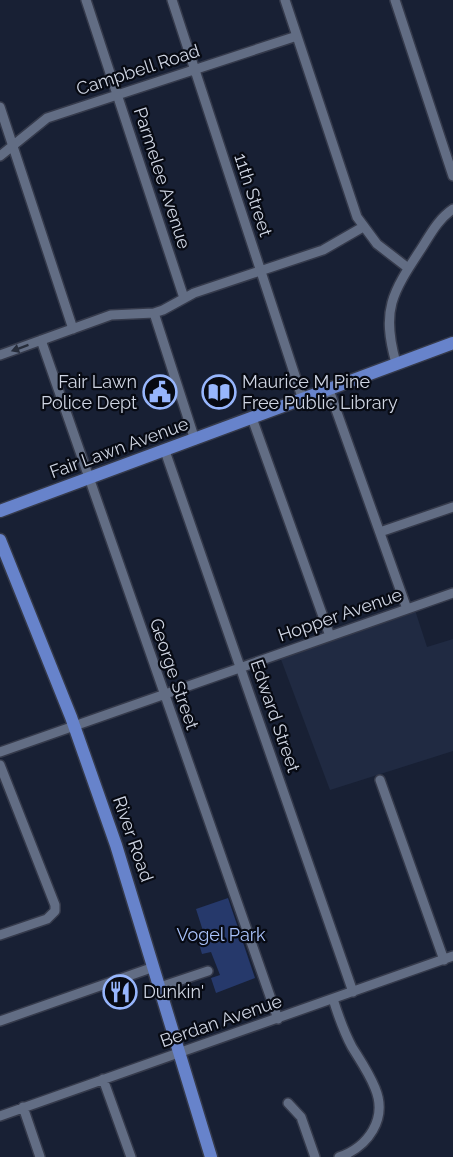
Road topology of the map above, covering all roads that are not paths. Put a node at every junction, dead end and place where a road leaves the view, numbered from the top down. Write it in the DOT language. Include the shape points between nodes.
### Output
graph roads {
  1 [pos="86,0"];
  2 [pos="172,0"];
  3 [pos="285,0"];
  4 [pos="395,0"];
  5 [pos="297,36"];
  6 [pos="195,69"];
  7 [pos="117,94"];
  8 [pos="0,107"];
  9 [pos="13,145"];
  10 [pos="0,156"];
  11 [pos="453,176"];
  12 [pos="453,209"];
  13 [pos="363,227"];
  14 [pos="408,268"];
  15 [pos="261,272"];
  16 [pos="184,298"];
  17 [pos="154,313"];
  18 [pos="73,329"];
  19 [pos="40,340"];
  20 [pos="453,343"];
  21 [pos="0,355"];
  22 [pos="396,363"];
  23 [pos="330,390"];
  24 [pos="303,400"];
  25 [pos="252,418"];
  26 [pos="195,440"];
  27 [pos="165,451"];
  28 [pos="88,479"];
  29 [pos="453,507"];
  30 [pos="0,511"];
  31 [pos="380,532"];
  32 [pos="0,540"];
  33 [pos="453,593"];
  34 [pos="407,609"];
  35 [pos="330,636"];
  36 [pos="240,667"];
  37 [pos="164,694"];
  38 [pos="74,725"];
  39 [pos="0,752"];
  40 [pos="0,765"];
  41 [pos="381,780"];
  42 [pos="0,935"];
  43 [pos="448,958"];
  44 [pos="154,967"];
  45 [pos="208,971"];
  46 [pos="160,987"];
  47 [pos="354,992"];
  48 [pos="333,999"];
  49 [pos="278,1019"];
  50 [pos="0,1021"];
  51 [pos="180,1053"];
  52 [pos="103,1079"];
  53 [pos="288,1103"];
  54 [pos="23,1107"];
  55 [pos="0,1116"];
  56 [pos="40,1157"];
  57 [pos="131,1157"];
  58 [pos="211,1157"];
  59 [pos="315,1157"];
  60 [pos="339,1157"];
  1 -- 7 [label="street, Parmelee Avenue"];
  2 -- 6 [label="street, 11th Street"];
  3 -- 5 [label="street"];
  4 -- 11 [label="street"];
  5 -- 6 [label="street, Campbell Road"];
  5 -- 13 [label="street" via="349,198"];
  6 -- 7 [label="street, Campbell Road"];
  6 -- 15 [label="street, 11th Street"];
  7 -- 9 [label="street, Campbell Road" via="47,118"];
  7 -- 16 [label="street, Parmelee Avenue"];
  8 -- 9 [label="street"];
  9 -- 10 [label="street, Campbell Road"];
  9 -- 18 [label="street"];
  12 -- 14 [label="street" via="440,220"];
  13 -- 14 [label="street"];
  13 -- 15 [label="street" via="323,250"];
  14 -- 22 [label="street" via="392,296 388,316"];
  15 -- 16 [label="street"];
  15 -- 24 [label="street, 11th Street"];
  16 -- 17 [label="street"];
  17 -- 18 [label="street" via="118,313"];
  17 -- 26 [label="street"];
  18 -- 19 [label="street"];
  19 -- 21 [label="street, one-way"];
  19 -- 28 [label="street, George Street"];
  20 -- 22 [label="main road, Fair Lawn Avenue"];
  22 -- 23 [label="main road, Fair Lawn Avenue"];
  23 -- 24 [label="main road, Fair Lawn Avenue"];
  23 -- 31 [label="street"];
  24 -- 25 [label="main road, Fair Lawn Avenue"];
  25 -- 26 [label="main road, Fair Lawn Avenue"];
  25 -- 35 [label="street"];
  26 -- 27 [label="main road, Fair Lawn Avenue"];
  27 -- 28 [label="main road, Fair Lawn Avenue"];
  27 -- 36 [label="street, Edward Street"];
  28 -- 30 [label="main road, Fair Lawn Avenue"];
  28 -- 37 [label="street, George Street"];
  29 -- 31 [label="street"];
  31 -- 34 [label="street"];
  32 -- 38 [label="main road, River Road"];
  33 -- 34 [label="street, Hopper Avenue"];
  34 -- 35 [label="street, Hopper Avenue"];
  35 -- 36 [label="street, Hopper Avenue"];
  36 -- 37 [label="street, Hopper Avenue"];
  36 -- 47 [label="street, Edward Street"];
  37 -- 38 [label="street, Hopper Avenue"];
  37 -- 49 [label="street, George Street"];
  38 -- 39 [label="street, Hopper Avenue"];
  38 -- 44 [label="main road, River Road"];
  40 -- 42 [label="street" via="55,911 47,920"];
  41 -- 43 [label="street"];
  43 -- 47 [label="street, Berdan Avenue"];
  44 -- 46 [label="main road, River Road"];
  44 -- 50 [label="street"];
  45 -- 46 [label="street"];
  46 -- 51 [label="main road, River Road"];
  47 -- 48 [label="street, Berdan Avenue"];
  48 -- 49 [label="street, Berdan Avenue"];
  48 -- 60 [label="street" via="345,1033 375,1087 379,1104 377,1122 368,1139"];
  49 -- 51 [label="street, Berdan Avenue"];
  51 -- 52 [label="street, Berdan Avenue"];
  51 -- 58 [label="main road, River Road"];
  52 -- 54 [label="street, Berdan Avenue"];
  52 -- 57 [label="street"];
  53 -- 59 [label="street" via="301,1117"];
  54 -- 55 [label="street, Berdan Avenue"];
  54 -- 56 [label="street"];
}
